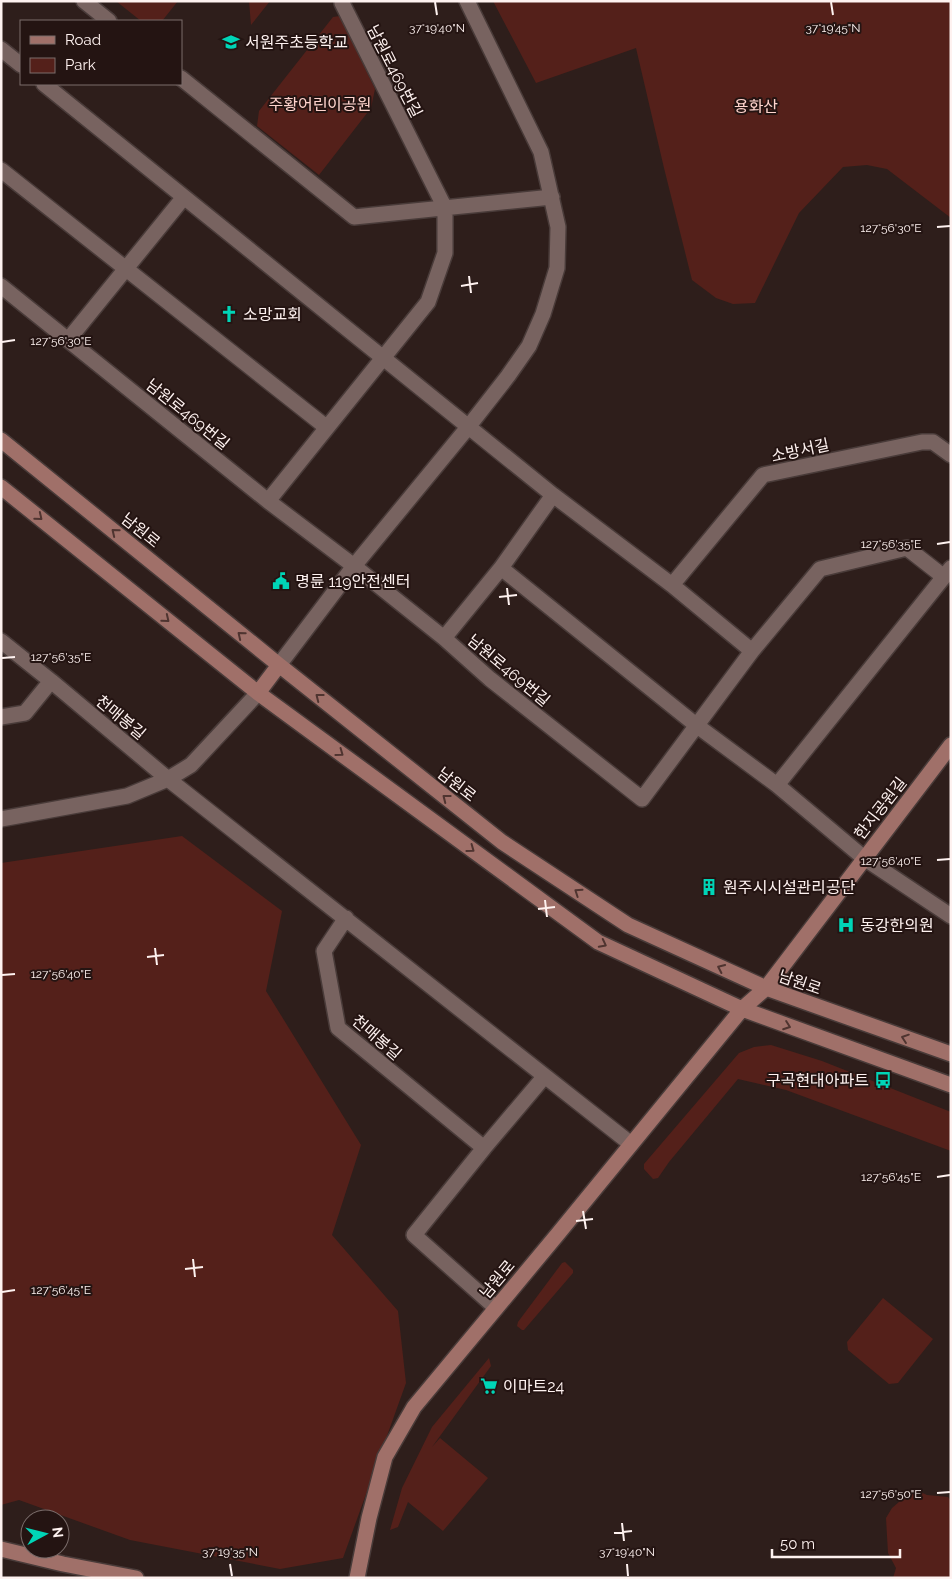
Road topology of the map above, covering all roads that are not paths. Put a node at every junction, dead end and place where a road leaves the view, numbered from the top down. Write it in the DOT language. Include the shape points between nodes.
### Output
graph roads {
  1 [pos="84,1"];
  2 [pos="467,1"];
  3 [pos="342,3"];
  4 [pos="108,20"];
  5 [pos="1,49"];
  6 [pos="20,64"];
  7 [pos="182,79"];
  8 [pos="45,85"];
  9 [pos="1,170"];
  10 [pos="184,197"];
  11 [pos="552,197"];
  12 [pos="445,208"];
  13 [pos="126,269"];
  14 [pos="1,286"];
  15 [pos="68,340"];
  16 [pos="383,357"];
  17 [pos="470,426"];
  18 [pos="326,427"];
  19 [pos="1,440"];
  20 [pos="951,455"];
  21 [pos="1,487"];
  22 [pos="553,494"];
  23 [pos="268,501"];
  24 [pos="354,566"];
  25 [pos="501,568"];
  26 [pos="947,572"];
  27 [pos="672,585"];
  28 [pos="444,638"];
  29 [pos="1,641"];
  30 [pos="752,651"];
  31 [pos="279,665"];
  32 [pos="52,681"];
  33 [pos="258,693"];
  34 [pos="1,717"];
  35 [pos="696,725"];
  36 [pos="951,745"];
  37 [pos="168,779"];
  38 [pos="777,785"];
  39 [pos="1,819"];
  40 [pos="864,858"];
  41 [pos="951,916"];
  42 [pos="346,918"];
  43 [pos="766,988"];
  44 [pos="742,1009"];
  45 [pos="951,1054"];
  46 [pos="544,1077"];
  47 [pos="951,1086"];
  48 [pos="631,1144"];
  49 [pos="484,1148"];
  50 [pos="496,1308"];
  51 [pos="1,1550"];
  52 [pos="136,1578"];
  53 [pos="358,1578"];
  1 -- 4 [label="street"];
  2 -- 11 [label="street" via="541,152"];
  3 -- 12 [label="street, 남원로469번길"];
  5 -- 6 [label="street"];
  7 -- 12 [label="street" via="354,218"];
  8 -- 10 [label="street"];
  9 -- 13 [label="street"];
  10 -- 13 [label="street"];
  10 -- 16 [label="street"];
  11 -- 12 [label="street"];
  11 -- 17 [label="street" via="558,227 557,268 543,314 529,346"];
  12 -- 16 [label="street, 남원로469번길" via="445,253 428,302"];
  13 -- 15 [label="street"];
  13 -- 18 [label="street"];
  14 -- 15 [label="street, 남원로469번길"];
  15 -- 23 [label="street, 남원로469번길"];
  16 -- 17 [label="street"];
  16 -- 18 [label="street, 남원로469번길"];
  17 -- 22 [label="street"];
  17 -- 24 [label="street"];
  18 -- 23 [label="street, 남원로469번길"];
  31 -- 19 [label="street, 남원로, one-way"];
  20 -- 27 [label="street, 소방서길" via="934,442 922,442 763,475"];
  21 -- 33 [label="street, one-way"];
  22 -- 25 [label="street"];
  22 -- 27 [label="street"];
  23 -- 24 [label="street, 남원로469번길"];
  24 -- 28 [label="street, 남원로469번길"];
  24 -- 31 [label="street"];
  25 -- 28 [label="street"];
  25 -- 35 [label="street"];
  26 -- 30 [label="street" via="907,548 820,569"];
  26 -- 38 [label="street"];
  27 -- 30 [label="street"];
  28 -- 35 [label="street, 남원로469번길" via="490,679 642,799"];
  29 -- 32 [label="street, 천매봉길"];
  30 -- 35 [label="street"];
  31 -- 33 [label="street"];
  43 -- 31 [label="street, 남원로, one-way" via="628,925 502,842"];
  32 -- 34 [label="street" via="24,713"];
  32 -- 37 [label="street, 천매봉길"];
  33 -- 37 [label="street" via="191,765"];
  33 -- 44 [label="street, one-way" via="598,942"];
  35 -- 38 [label="street"];
  36 -- 40 [label="street, 한지공원길"];
  37 -- 39 [label="street" via="127,796"];
  37 -- 42 [label="street, 천매봉길"];
  38 -- 40 [label="street"];
  40 -- 41 [label="street"];
  40 -- 43 [label="street, 한지공원길"];
  42 -- 46 [label="street, 천매봉길"];
  42 -- 49 [label="street, 천매봉길" via="324,951 338,1028"];
  43 -- 44 [label="street, 한지공원길"];
  45 -- 43 [label="street, 남원로, one-way"];
  44 -- 47 [label="street, one-way"];
  44 -- 48 [label="street, 남원로"];
  46 -- 48 [label="street, 천매봉길"];
  46 -- 49 [label="street"];
  48 -- 50 [label="street, 남원로"];
  49 -- 50 [label="street" via="414,1235"];
  50 -- 53 [label="street, 남원로" via="414,1407 385,1457"];
  51 -- 52 [label="street"];
}
